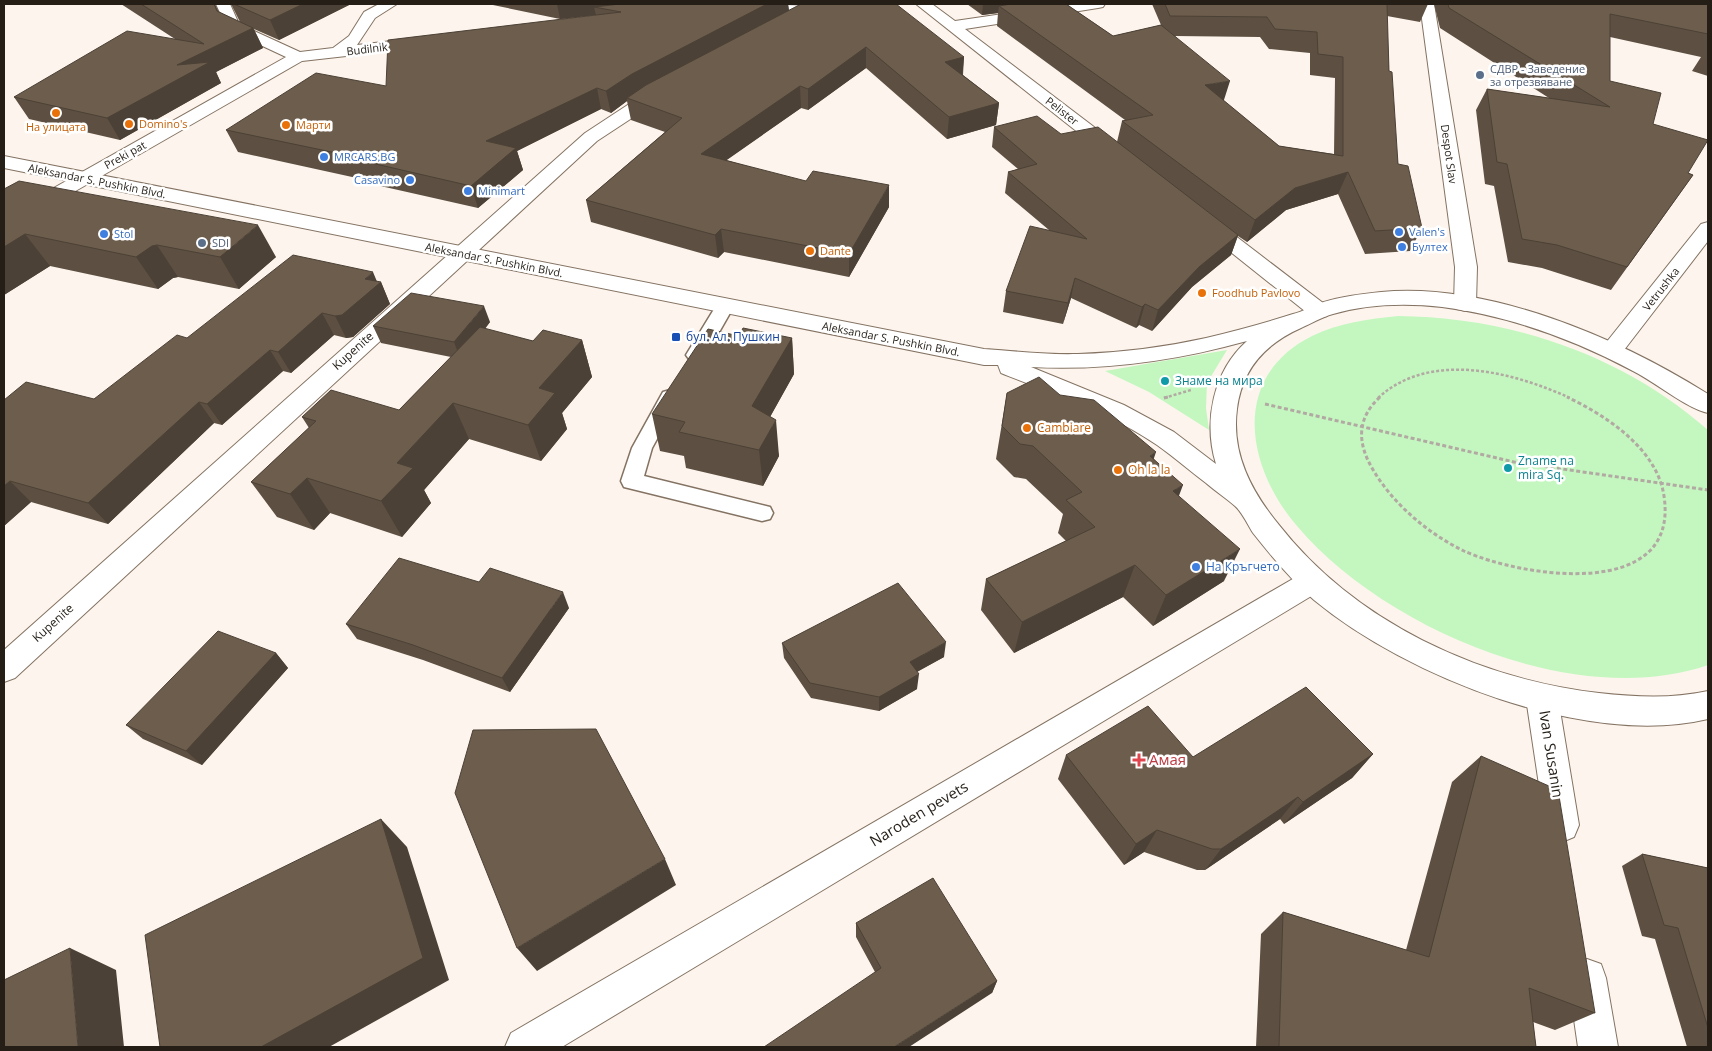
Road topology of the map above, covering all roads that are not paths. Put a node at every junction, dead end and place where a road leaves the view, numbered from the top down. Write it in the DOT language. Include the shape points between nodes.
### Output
graph roads {
  1 [pos="223,4"];
  2 [pos="390,4"];
  3 [pos="762,4"];
  4 [pos="923,4"];
  5 [pos="1098,4"];
  6 [pos="1427,4"];
  7 [pos="820,7"];
  8 [pos="951,26"];
  9 [pos="778,28"];
  10 [pos="446,39"];
  11 [pos="338,52"];
  12 [pos="298,57"];
  13 [pos="677,83"];
  14 [pos="4,162"];
  15 [pos="1130,164"];
  16 [pos="84,178"];
  17 [pos="1192,212"];
  18 [pos="4,224"];
  19 [pos="1708,228"];
  20 [pos="461,253"];
  21 [pos="1465,304"];
  22 [pos="725,306"];
  23 [pos="1319,310"];
  24 [pos="1290,322"];
  25 [pos="1613,348"];
  26 [pos="984,357"];
  27 [pos="1708,405"];
  28 [pos="1244,499"];
  29 [pos="762,512"];
  30 [pos="1313,581"];
  31 [pos="4,668"];
  32 [pos="1542,698"];
  33 [pos="1708,705"];
  34 [pos="1567,853"];
  35 [pos="1582,950"];
  36 [pos="525,1047"];
  37 [pos="1598,1047"];
  1 -- 12 [label="street" via="232,27"];
  2 -- 11 [label="street" via="369,16 355,39"];
  3 -- 7 [label="street"];
  4 -- 8 [label="street, Pelister"];
  5 -- 8 [label="street"];
  6 -- 21 [label="street, Despot Slav" via="1466,267"];
  7 -- 9 [label="street"];
  8 -- 15 [label="street, Pelister"];
  10 -- 11 [label="street, Budilnik"];
  11 -- 12 [label="street, Budilnik"];
  12 -- 16 [label="street, Preki pat"];
  13 -- 20 [label="street, Kupenite" via="591,137"];
  14 -- 16 [label="street, Aleksandar S. Pushkin Blvd."];
  16 -- 18 [label="street, Preki pat"];
  16 -- 20 [label="street, Aleksandar S. Pushkin Blvd."];
  17 -- 23 [label="street"];
  19 -- 25 [label="street, Vetrushka"];
  20 -- 22 [label="street, Aleksandar S. Pushkin Blvd."];
  20 -- 31 [label="street, Kupenite"];
  21 -- 23 [label="street" via="1387,299"];
  21 -- 25 [label="street" via="1539,320"];
  22 -- 26 [label="street, Aleksandar S. Pushkin Blvd."];
  22 -- 29 [label="lane" via="641,446 634,463 632,481"];
  23 -- 24 [label="street"];
  24 -- 26 [label="street, Aleksandar S. Pushkin Blvd." via="1207,345 1157,354 1078,362"];
  24 -- 28 [label="street" via="1265,337 1246,355 1224,396 1222,432"];
  25 -- 27 [label="street"];
  26 -- 28 [label="street, Aleksandar S. Pushkin Blvd." via="1115,410 1165,438"];
  28 -- 30 [label="street" via="1279,547"];
  30 -- 32 [label="street" via="1350,611 1440,663 1490,683"];
  30 -- 36 [label="street, Naroden pevets"];
  32 -- 33 [label="street" via="1599,708 1652,711"];
  32 -- 34 [label="street, Ivan Susanin"];
  35 -- 37 [label="street"];
}
